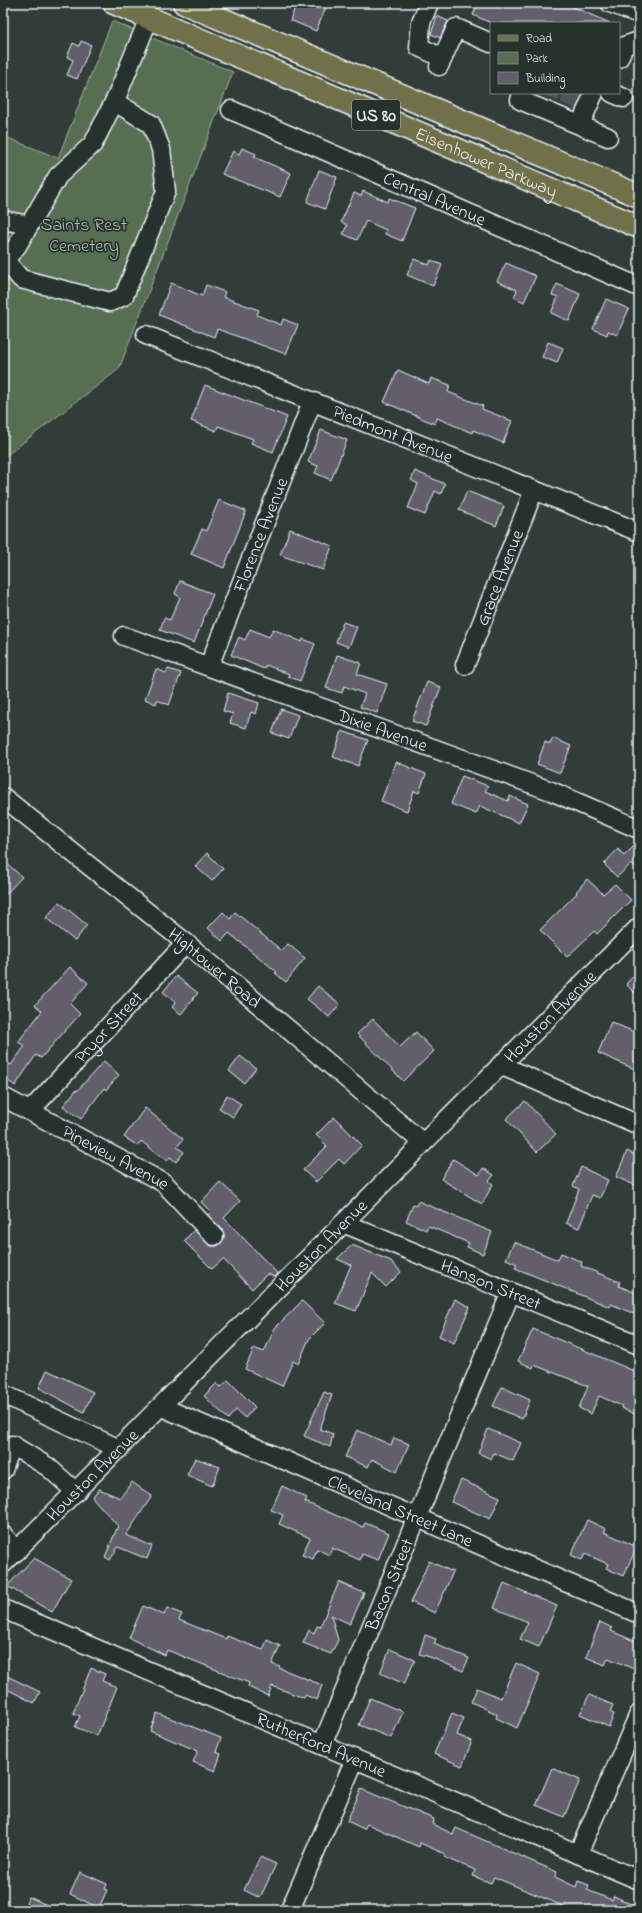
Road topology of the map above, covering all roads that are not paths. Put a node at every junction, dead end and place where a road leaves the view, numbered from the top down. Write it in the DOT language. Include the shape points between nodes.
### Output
graph roads {
  1 [pos="114,3"];
  2 [pos="184,3"];
  3 [pos="429,3"];
  4 [pos="610,3"];
  5 [pos="639,14"];
  6 [pos="149,18"];
  7 [pos="639,41"];
  8 [pos="490,43"];
  9 [pos="620,56"];
  10 [pos="523,94"];
  11 [pos="594,94"];
  12 [pos="115,102"];
  13 [pos="231,110"];
  14 [pos="580,125"];
  15 [pos="608,137"];
  16 [pos="639,196"];
  17 [pos="3,220"];
  18 [pos="29,225"];
  19 [pos="639,227"];
  20 [pos="4,261"];
  21 [pos="639,287"];
  22 [pos="146,335"];
  23 [pos="312,402"];
  24 [pos="534,490"];
  25 [pos="639,532"];
  26 [pos="124,636"];
  27 [pos="466,665"];
  28 [pos="209,666"];
  29 [pos="3,797"];
  30 [pos="639,829"];
  31 [pos="637,931"];
  32 [pos="186,943"];
  33 [pos="500,1065"];
  34 [pos="3,1097"];
  35 [pos="30,1111"];
  36 [pos="639,1125"];
  37 [pos="423,1144"];
  38 [pos="343,1223"];
  39 [pos="214,1236"];
  40 [pos="511,1292"];
  41 [pos="639,1345"];
  42 [pos="3,1394"];
  43 [pos="162,1407"];
  44 [pos="8,1443"];
  45 [pos="119,1449"];
  46 [pos="3,1470"];
  47 [pos="76,1492"];
  48 [pos="418,1518"];
  49 [pos="3,1536"];
  50 [pos="17,1551"];
  51 [pos="3,1564"];
  52 [pos="3,1609"];
  53 [pos="639,1614"];
  54 [pos="639,1714"];
  55 [pos="322,1745"];
  56 [pos="355,1759"];
  57 [pos="578,1854"];
  58 [pos="639,1880"];
  59 [pos="290,1910"];
  1 -- 6 [label="main road, Eisenhower Parkway / US 80"];
  2 -- 16 [label="main road, Eisenhower Parkway / US 80"];
  3 -- 8 [label="street" via="421,23 419,47 441,62 456,28"];
  4 -- 5 [label="street"];
  6 -- 12 [label="street"];
  6 -- 19 [label="main road, Eisenhower Parkway / US 80"];
  7 -- 9 [label="street" via="624,46"];
  10 -- 14 [label="street" via="520,100 547,104 565,112"];
  11 -- 14 [label="street"];
  12 -- 18 [label="street" via="93,144 58,176"];
  12 -- 20 [label="street" via="151,124 161,149 166,191 124,296 110,302 21,279"];
  13 -- 21 [label="street, Central Avenue"];
  14 -- 15 [label="street"];
  17 -- 18 [label="street"];
  18 -- 20 [label="street" via="17,246"];
  22 -- 23 [label="street, Piedmont Avenue"];
  23 -- 24 [label="street, Piedmont Avenue"];
  23 -- 28 [label="street, Florence Avenue"];
  24 -- 25 [label="street, Piedmont Avenue"];
  24 -- 27 [label="street, Grace Avenue"];
  26 -- 28 [label="street, Dixie Avenue"];
  28 -- 30 [label="street, Dixie Avenue" via="550,790"];
  29 -- 32 [label="street, Hightower Road"];
  31 -- 33 [label="street, Houston Avenue"];
  32 -- 35 [label="street, Pryor Street"];
  32 -- 37 [label="street, Hightower Road"];
  33 -- 36 [label="street"];
  33 -- 37 [label="street, Houston Avenue"];
  34 -- 35 [label="street, Pineview Avenue"];
  35 -- 39 [label="street, Pineview Avenue" via="164,1183"];
  37 -- 38 [label="street, Houston Avenue"];
  38 -- 40 [label="street, Hanson Street"];
  38 -- 43 [label="street, Houston Avenue"];
  40 -- 41 [label="street, Hanson Street"];
  40 -- 48 [label="street, Bacon Street"];
  42 -- 45 [label="street"];
  43 -- 45 [label="street, Houston Avenue"];
  43 -- 48 [label="street, Cleveland Street Lane"];
  44 -- 46 [label="street"];
  44 -- 47 [label="street" via="48,1467"];
  45 -- 47 [label="street, Houston Avenue"];
  47 -- 50 [label="street, Houston Avenue"];
  48 -- 53 [label="street, Cleveland Street Lane"];
  48 -- 55 [label="street, Bacon Street"];
  49 -- 50 [label="street"];
  50 -- 51 [label="street, Houston Avenue"];
  52 -- 55 [label="street, Rutherford Avenue"];
  54 -- 57 [label="street"];
  55 -- 56 [label="street, Rutherford Avenue"];
  56 -- 57 [label="street, Rutherford Avenue"];
  56 -- 59 [label="street"];
  57 -- 58 [label="street, Rutherford Avenue"];
}
